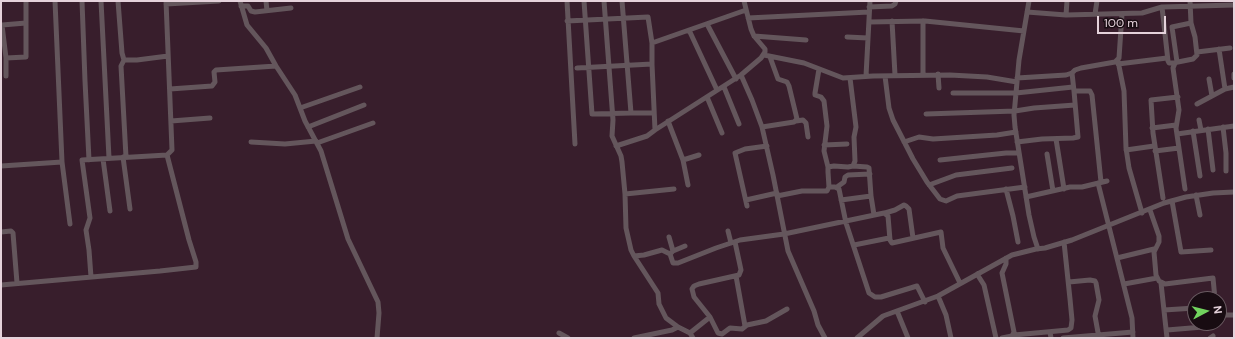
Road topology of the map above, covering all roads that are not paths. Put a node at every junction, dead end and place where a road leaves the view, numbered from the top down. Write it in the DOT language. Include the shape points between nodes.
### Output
graph roads {
  1 [pos="26,1"];
  2 [pos="55,1"];
  3 [pos="82,1"];
  4 [pos="101,1"];
  5 [pos="118,1"];
  6 [pos="219,1"];
  7 [pos="266,1"];
  8 [pos="567,1"];
  9 [pos="584,1"];
  10 [pos="604,1"];
  11 [pos="622,1"];
  12 [pos="744,1"];
  13 [pos="896,1"];
  14 [pos="1029,1"];
  15 [pos="1067,1"];
  16 [pos="1097,1"];
  17 [pos="1156,1"];
  18 [pos="166,3"];
  19 [pos="1190,3"];
  20 [pos="1216,3"];
  21 [pos="241,4"];
  22 [pos="1234,5"];
  23 [pos="869,7"];
  24 [pos="1162,7"];
  25 [pos="291,8"];
  26 [pos="1156,9"];
  27 [pos="746,10"];
  28 [pos="266,11"];
  29 [pos="1028,12"];
  30 [pos="1095,14"];
  31 [pos="1122,14"];
  32 [pos="1066,15"];
  33 [pos="624,18"];
  34 [pos="748,18"];
  35 [pos="605,19"];
  36 [pos="586,20"];
  37 [pos="568,21"];
  38 [pos="892,21"];
  39 [pos="923,21"];
  40 [pos="869,22"];
  41 [pos="26,23"];
  42 [pos="1191,23"];
  43 [pos="706,24"];
  44 [pos="689,30"];
  45 [pos="1024,31"];
  46 [pos="754,36"];
  47 [pos="847,37"];
  48 [pos="868,38"];
  49 [pos="806,40"];
  50 [pos="652,43"];
  51 [pos="1230,48"];
  52 [pos="1219,49"];
  53 [pos="1197,52"];
  54 [pos="764,55"];
  55 [pos="168,56"];
  56 [pos="770,57"];
  57 [pos="6,58"];
  58 [pos="1167,58"];
  59 [pos="124,60"];
  60 [pos="1118,62"];
  61 [pos="1176,63"];
  62 [pos="652,64"];
  63 [pos="627,65"];
  64 [pos="276,66"];
  65 [pos="609,66"];
  66 [pos="577,68"];
  67 [pos="589,68"];
  68 [pos="818,69"];
  69 [pos="938,74"];
  70 [pos="1072,74"];
  71 [pos="1234,74"];
  72 [pos="741,75"];
  73 [pos="895,75"];
  74 [pos="923,75"];
  75 [pos="6,76"];
  76 [pos="866,76"];
  77 [pos="885,76"];
  78 [pos="850,78"];
  79 [pos="1209,78"];
  80 [pos="1234,78"];
  81 [pos="736,79"];
  82 [pos="1017,80"];
  83 [pos="360,87"];
  84 [pos="724,87"];
  85 [pos="1234,87"];
  86 [pos="170,88"];
  87 [pos="939,88"];
  88 [pos="1074,89"];
  89 [pos="1225,89"];
  90 [pos="717,90"];
  91 [pos="953,93"];
  92 [pos="1016,93"];
  93 [pos="1212,96"];
  94 [pos="707,97"];
  95 [pos="1178,97"];
  96 [pos="1197,104"];
  97 [pos="364,105"];
  98 [pos="1076,105"];
  99 [pos="300,108"];
  100 [pos="1014,111"];
  101 [pos="612,113"];
  102 [pos="631,113"];
  103 [pos="654,113"];
  104 [pos="926,114"];
  105 [pos="210,118"];
  106 [pos="1199,120"];
  107 [pos="171,121"];
  108 [pos="668,121"];
  109 [pos="796,121"];
  110 [pos="373,123"];
  111 [pos="739,124"];
  112 [pos="1176,125"];
  113 [pos="1234,126"];
  114 [pos="308,127"];
  115 [pos="762,127"];
  116 [pos="1224,127"];
  117 [pos="1152,128"];
  118 [pos="1208,129"];
  119 [pos="655,130"];
  120 [pos="1201,130"];
  121 [pos="1016,132"];
  122 [pos="1193,132"];
  123 [pos="722,133"];
  124 [pos="1177,134"];
  125 [pos="808,137"];
  126 [pos="1056,139"];
  127 [pos="251,142"];
  128 [pos="315,142"];
  129 [pos="904,142"];
  130 [pos="1017,142"];
  131 [pos="575,144"];
  132 [pos="847,144"];
  133 [pos="824,145"];
  134 [pos="616,146"];
  135 [pos="767,146"];
  136 [pos="1179,148"];
  137 [pos="1155,149"];
  138 [pos="1126,150"];
  139 [pos="1019,153"];
  140 [pos="1047,154"];
  141 [pos="167,155"];
  142 [pos="699,155"];
  143 [pos="124,157"];
  144 [pos="106,158"];
  145 [pos="89,160"];
  146 [pos="683,160"];
  147 [pos="940,160"];
  148 [pos="62,162"];
  149 [pos="1,166"];
  150 [pos="853,166"];
  151 [pos="828,167"];
  152 [pos="1012,168"];
  153 [pos="1213,170"];
  154 [pos="1226,171"];
  155 [pos="870,174"];
  156 [pos="1200,176"];
  157 [pos="1102,182"];
  158 [pos="688,185"];
  159 [pos="929,185"];
  160 [pos="837,187"];
  161 [pos="1025,187"];
  162 [pos="829,188"];
  163 [pos="1064,188"];
  164 [pos="674,189"];
  165 [pos="1006,189"];
  166 [pos="1185,189"];
  167 [pos="1053,191"];
  168 [pos="1234,192"];
  169 [pos="626,194"];
  170 [pos="777,195"];
  171 [pos="1196,195"];
  172 [pos="871,196"];
  173 [pos="1026,197"];
  174 [pos="1163,198"];
  175 [pos="746,200"];
  176 [pos="841,200"];
  177 [pos="1172,201"];
  178 [pos="748,206"];
  179 [pos="130,209"];
  180 [pos="1150,210"];
  181 [pos="110,212"];
  182 [pos="886,213"];
  183 [pos="1142,213"];
  184 [pos="874,215"];
  185 [pos="1200,215"];
  186 [pos="846,221"];
  187 [pos="70,224"];
  188 [pos="1109,225"];
  189 [pos="728,231"];
  190 [pos="1,232"];
  191 [pos="784,234"];
  192 [pos="669,237"];
  193 [pos="890,238"];
  194 [pos="913,238"];
  195 [pos="733,242"];
  196 [pos="1018,242"];
  197 [pos="1064,242"];
  198 [pos="854,245"];
  199 [pos="685,246"];
  200 [pos="1038,249"];
  201 [pos="1154,249"];
  202 [pos="1211,250"];
  203 [pos="671,252"];
  204 [pos="634,256"];
  205 [pos="1006,258"];
  206 [pos="1117,258"];
  207 [pos="977,274"];
  208 [pos="736,276"];
  209 [pos="91,277"];
  210 [pos="1157,278"];
  211 [pos="959,281"];
  212 [pos="1069,282"];
  213 [pos="17,283"];
  214 [pos="1161,283"];
  215 [pos="1124,284"];
  216 [pos="1,285"];
  217 [pos="1214,291"];
  218 [pos="938,296"];
  219 [pos="924,299"];
  220 [pos="787,308"];
  221 [pos="1187,309"];
  222 [pos="1164,310"];
  223 [pos="897,311"];
  224 [pos="710,317"];
  225 [pos="745,326"];
  226 [pos="678,328"];
  227 [pos="1187,328"];
  228 [pos="1167,330"];
  229 [pos="1050,332"];
  230 [pos="559,333"];
  231 [pos="1014,335"];
  232 [pos="1133,335"];
  233 [pos="692,336"];
  234 [pos="1022,336"];
  235 [pos="1098,336"];
  236 [pos="1078,337"];
  237 [pos="377,338"];
  238 [pos="568,338"];
  239 [pos="634,338"];
  240 [pos="825,338"];
  241 [pos="857,338"];
  242 [pos="908,338"];
  243 [pos="951,338"];
  244 [pos="996,338"];
  245 [pos="1002,338"];
  246 [pos="1051,338"];
  247 [pos="1063,338"];
  248 [pos="1167,338"];
  1 -- 41 [label="street"];
  2 -- 148 [label="street"];
  3 -- 145 [label="street"];
  4 -- 144 [label="street"];
  5 -- 59 [label="street"];
  6 -- 18 [label="street"];
  7 -- 28 [label="street"];
  8 -- 37 [label="street"];
  9 -- 36 [label="street"];
  10 -- 35 [label="street"];
  11 -- 33 [label="street"];
  12 -- 27 [label="street"];
  13 -- 23 [label="street" via="892,6"];
  14 -- 29 [label="street"];
  15 -- 32 [label="street"];
  16 -- 30 [label="street"];
  17 -- 26 [label="street"];
  18 -- 55 [label="street"];
  19 -- 20 [label="street"];
  19 -- 24 [label="street"];
  19 -- 42 [label="street"];
  20 -- 22 [label="street"];
  21 -- 28 [label="street" via="248,6 253,12"];
  21 -- 64 [label="street" via="247,25 266,48"];
  23 -- 34 [label="street"];
  23 -- 40 [label="street"];
  24 -- 26 [label="street"];
  24 -- 58 [label="street"];
  25 -- 28 [label="street"];
  26 -- 31 [label="street" via="1146,13"];
  27 -- 34 [label="street"];
  27 -- 43 [label="street"];
  29 -- 32 [label="street"];
  29 -- 45 [label="street"];
  30 -- 31 [label="street"];
  30 -- 32 [label="street"];
  31 -- 60 [label="street"];
  33 -- 35 [label="street"];
  33 -- 50 [label="street" via="648,17"];
  33 -- 63 [label="street"];
  34 -- 46 [label="street"];
  35 -- 36 [label="street"];
  35 -- 65 [label="street"];
  36 -- 37 [label="street"];
  36 -- 67 [label="street"];
  37 -- 131 [label="street"];
  38 -- 39 [label="street"];
  38 -- 40 [label="street"];
  38 -- 73 [label="street"];
  39 -- 45 [label="street"];
  39 -- 74 [label="street"];
  40 -- 48 [label="street"];
  41 -- 57 [label="street" via="26,57"];
  41 -- 57 [label="street" via="2,25"];
  42 -- 53 [label="street"];
  42 -- 61 [label="street" via="1172,27"];
  43 -- 44 [label="street"];
  43 -- 81 [label="street"];
  44 -- 50 [label="street"];
  44 -- 90 [label="street"];
  45 -- 82 [label="street"];
  46 -- 49 [label="street"];
  46 -- 54 [label="street" via="765,49"];
  47 -- 48 [label="street"];
  48 -- 76 [label="street"];
  50 -- 62 [label="street"];
  51 -- 52 [label="street"];
  52 -- 53 [label="street"];
  52 -- 89 [label="street"];
  53 -- 61 [label="street" via="1194,59"];
  54 -- 56 [label="street"];
  54 -- 72 [label="street"];
  55 -- 59 [label="street"];
  55 -- 86 [label="street"];
  56 -- 68 [label="street" via="804,63"];
  56 -- 109 [label="street" via="778,79 789,86"];
  57 -- 75 [label="street"];
  58 -- 60 [label="street"];
  58 -- 61 [label="street" via="1169,64"];
  59 -- 143 [label="street" via="121,66"];
  60 -- 70 [label="street" via="1081,68"];
  60 -- 138 [label="street" via="1124,91"];
  61 -- 95 [label="street" via="1173,68"];
  62 -- 63 [label="street"];
  62 -- 103 [label="street"];
  63 -- 65 [label="street"];
  63 -- 102 [label="street"];
  64 -- 86 [label="street" via="216,70 216,80 212,86"];
  64 -- 99 [label="street"];
  65 -- 67 [label="street"];
  65 -- 101 [label="street"];
  66 -- 67 [label="street"];
  67 -- 101 [label="street" via="592,114"];
  68 -- 78 [label="street" via="840,78"];
  68 -- 133 [label="street" via="815,95 824,101 827,126"];
  69 -- 74 [label="street"];
  69 -- 82 [label="street"];
  69 -- 87 [label="street"];
  70 -- 82 [label="street"];
  70 -- 88 [label="street"];
  71 -- 80 [label="street"];
  72 -- 81 [label="street"];
  72 -- 115 [label="street"];
  73 -- 74 [label="street"];
  73 -- 77 [label="street"];
  76 -- 77 [label="street"];
  76 -- 78 [label="street"];
  77 -- 129 [label="street" via="889,108"];
  78 -- 150 [label="street" via="856,127"];
  79 -- 93 [label="street"];
  81 -- 84 [label="street"];
  82 -- 92 [label="street"];
  83 -- 99 [label="street"];
  84 -- 90 [label="street"];
  84 -- 111 [label="street"];
  85 -- 89 [label="street"];
  86 -- 107 [label="street"];
  88 -- 92 [label="street"];
  88 -- 98 [label="street"];
  88 -- 157 [label="street" via="1091,92"];
  89 -- 93 [label="street"];
  90 -- 94 [label="street"];
  91 -- 92 [label="street"];
  92 -- 100 [label="street"];
  93 -- 96 [label="street"];
  94 -- 108 [label="street"];
  94 -- 123 [label="street"];
  95 -- 112 [label="street"];
  95 -- 117 [label="street" via="1151,100"];
  97 -- 114 [label="street"];
  98 -- 100 [label="street"];
  98 -- 126 [label="street" via="1078,137"];
  99 -- 114 [label="street"];
  100 -- 104 [label="street"];
  100 -- 121 [label="street"];
  101 -- 102 [label="street"];
  101 -- 134 [label="street" via="612,136"];
  102 -- 103 [label="street"];
  103 -- 119 [label="street"];
  105 -- 107 [label="street"];
  106 -- 120 [label="street"];
  107 -- 141 [label="street" via="172,150"];
  108 -- 119 [label="street"];
  108 -- 146 [label="street"];
  109 -- 115 [label="street"];
  109 -- 125 [label="street" via="803,120 806,123"];
  110 -- 128 [label="street"];
  112 -- 117 [label="street"];
  112 -- 124 [label="street"];
  113 -- 116 [label="street"];
  114 -- 128 [label="street"];
  115 -- 135 [label="street"];
  116 -- 118 [label="street"];
  116 -- 154 [label="street"];
  117 -- 137 [label="street"];
  118 -- 120 [label="street"];
  118 -- 153 [label="street"];
  119 -- 134 [label="street" via="647,136"];
  120 -- 122 [label="street"];
  121 -- 129 [label="street" via="987,136 926,139 919,137"];
  121 -- 130 [label="street"];
  122 -- 124 [label="street"];
  122 -- 156 [label="street"];
  124 -- 136 [label="street"];
  126 -- 130 [label="street"];
  126 -- 163 [label="street"];
  127 -- 128 [label="street"];
  128 -- 237 [label="street" via="321,151 348,239 378,302"];
  129 -- 159 [label="street"];
  130 -- 139 [label="street"];
  132 -- 133 [label="street"];
  133 -- 151 [label="street"];
  134 -- 169 [label="street" via="621,156"];
  135 -- 170 [label="street"];
  135 -- 175 [label="street" via="746,149 734,154"];
  136 -- 137 [label="street"];
  136 -- 166 [label="street"];
  137 -- 138 [label="street"];
  137 -- 174 [label="street"];
  138 -- 183 [label="street"];
  139 -- 147 [label="street"];
  139 -- 161 [label="street"];
  140 -- 167 [label="street"];
  141 -- 143 [label="street"];
  141 -- 209 [label="street" via="196,267"];
  142 -- 146 [label="street"];
  143 -- 144 [label="street"];
  143 -- 179 [label="street"];
  144 -- 145 [label="street"];
  144 -- 181 [label="street"];
  145 -- 209 [label="street" via="82,160 90,218 86,230"];
  146 -- 158 [label="street"];
  148 -- 149 [label="street"];
  148 -- 187 [label="street"];
  150 -- 151 [label="street"];
  150 -- 155 [label="street" via="867,167"];
  151 -- 162 [label="street"];
  152 -- 159 [label="street" via="956,175"];
  155 -- 160 [label="street" via="848,175"];
  155 -- 172 [label="street"];
  157 -- 163 [label="street"];
  157 -- 188 [label="street"];
  159 -- 165 [label="street" via="940,199 946,201 957,196"];
  160 -- 162 [label="street"];
  160 -- 176 [label="street"];
  161 -- 165 [label="street"];
  161 -- 173 [label="street"];
  162 -- 170 [label="street" via="825,192 802,191"];
  163 -- 167 [label="street"];
  164 -- 169 [label="street"];
  165 -- 196 [label="street"];
  167 -- 173 [label="street"];
  168 -- 171 [label="street"];
  169 -- 204 [label="street" via="626,228 630,250"];
  170 -- 175 [label="street"];
  170 -- 191 [label="street"];
  171 -- 177 [label="street"];
  171 -- 185 [label="street"];
  172 -- 176 [label="street"];
  172 -- 184 [label="street"];
  173 -- 200 [label="street"];
  175 -- 178 [label="street"];
  176 -- 186 [label="street"];
  177 -- 180 [label="street"];
  177 -- 202 [label="street" via="1181,252"];
  180 -- 183 [label="street"];
  180 -- 201 [label="street" via="1159,236 1159,242"];
  182 -- 184 [label="street"];
  182 -- 193 [label="street"];
  182 -- 194 [label="street" via="904,205 908,207"];
  183 -- 188 [label="street"];
  184 -- 186 [label="street"];
  186 -- 191 [label="street"];
  186 -- 198 [label="street"];
  188 -- 197 [label="street"];
  188 -- 206 [label="street"];
  189 -- 195 [label="street"];
  190 -- 213 [label="street" via="13,233"];
  191 -- 195 [label="street"];
  191 -- 240 [label="street" via="788,251"];
  192 -- 203 [label="street"];
  193 -- 194 [label="street" via="892,243"];
  193 -- 198 [label="street"];
  194 -- 211 [label="street" via="941,232 943,248"];
  195 -- 203 [label="street" via="678,263 673,263"];
  195 -- 208 [label="street" via="741,270"];
  197 -- 200 [label="street"];
  197 -- 212 [label="street"];
  198 -- 219 [label="street" via="867,290 872,295 885,297 915,286 919,288"];
  199 -- 203 [label="street"];
  200 -- 205 [label="street"];
  201 -- 206 [label="street"];
  201 -- 210 [label="street"];
  203 -- 204 [label="street" via="662,250"];
  204 -- 226 [label="street" via="658,293 659,304 666,318"];
  205 -- 207 [label="street"];
  205 -- 231 [label="street" via="1002,273"];
  206 -- 215 [label="street"];
  207 -- 211 [label="street"];
  207 -- 244 [label="street" via="984,285"];
  208 -- 224 [label="street" via="692,287 694,297"];
  208 -- 225 [label="street"];
  209 -- 213 [label="street"];
  210 -- 214 [label="street"];
  210 -- 215 [label="street"];
  211 -- 218 [label="street"];
  212 -- 229 [label="street" via="1071,328"];
  212 -- 235 [label="street" via="1095,281 1099,300 1095,316"];
  213 -- 216 [label="street"];
  214 -- 217 [label="street" via="1213,278"];
  214 -- 222 [label="street"];
  215 -- 232 [label="street"];
  218 -- 219 [label="street"];
  218 -- 243 [label="street" via="946,315"];
  219 -- 223 [label="street"];
  220 -- 225 [label="street" via="766,321"];
  221 -- 222 [label="street"];
  222 -- 228 [label="street"];
  223 -- 241 [label="street" via="881,317"];
  223 -- 242 [label="street"];
  224 -- 225 [label="street" via="720,334 730,328 740,329"];
  224 -- 233 [label="street"];
  226 -- 233 [label="street"];
  226 -- 239 [label="street"];
  227 -- 228 [label="street"];
  228 -- 248 [label="street"];
  229 -- 234 [label="street"];
  229 -- 246 [label="street"];
  230 -- 238 [label="street"];
  231 -- 234 [label="street"];
  231 -- 245 [label="street"];
  232 -- 235 [label="street"];
  235 -- 236 [label="street"];
  236 -- 247 [label="street"];
}
